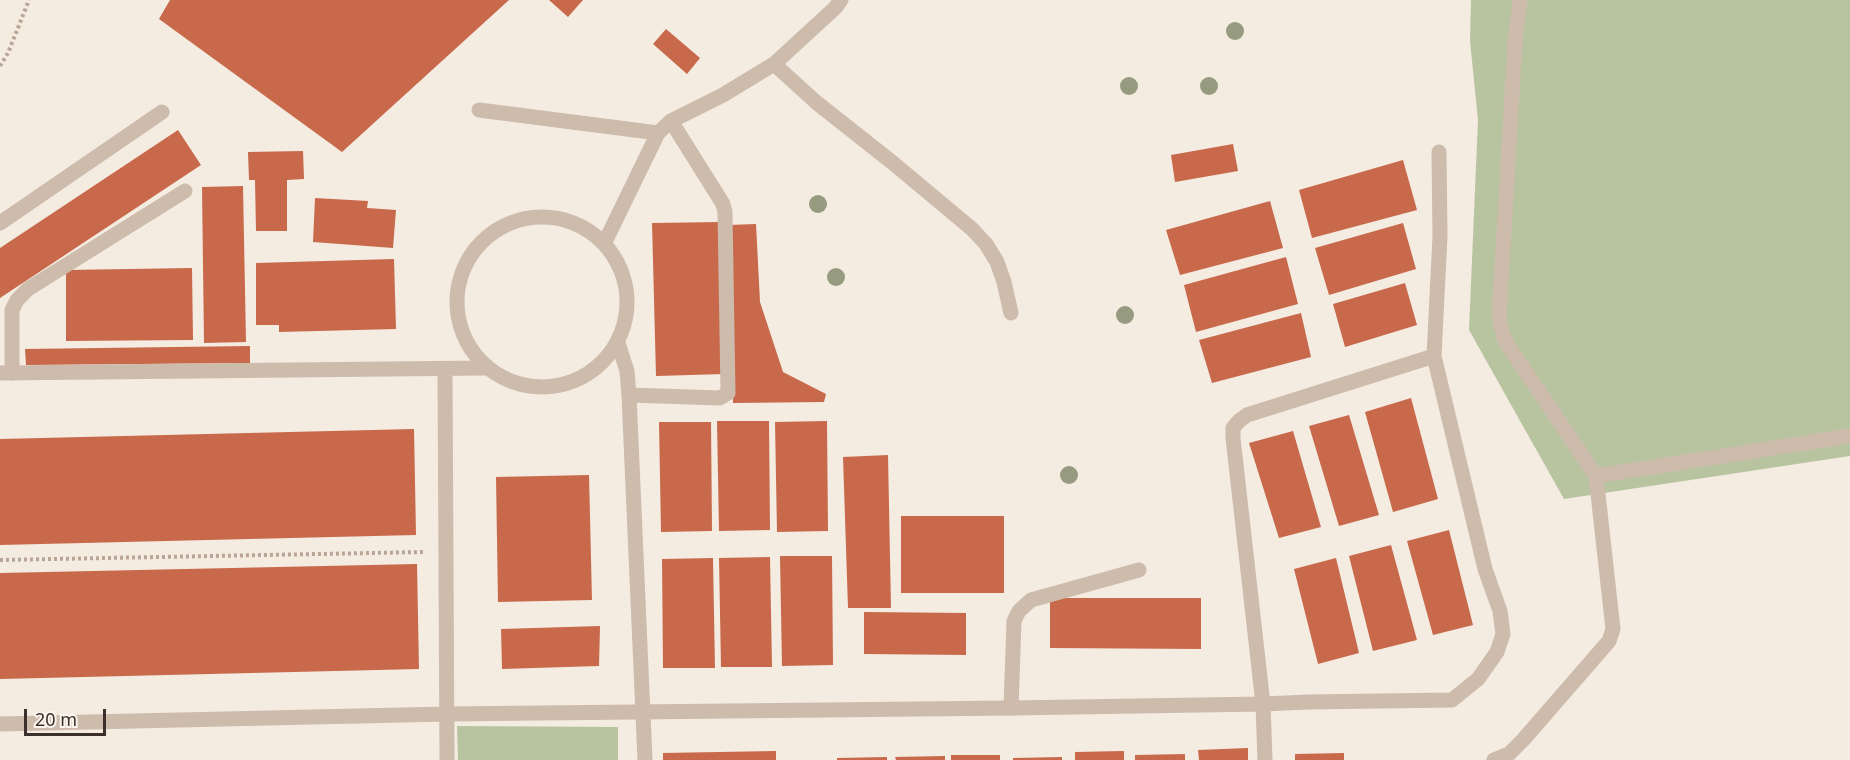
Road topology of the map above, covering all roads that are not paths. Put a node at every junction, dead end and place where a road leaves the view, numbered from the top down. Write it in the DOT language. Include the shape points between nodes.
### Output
graph roads {
  1 [pos="841,0"];
  2 [pos="1520,0"];
  3 [pos="774,64"];
  4 [pos="479,110"];
  5 [pos="162,112"];
  6 [pos="671,122"];
  7 [pos="658,133"];
  8 [pos="1439,152"];
  9 [pos="185,191"];
  10 [pos="0,223"];
  11 [pos="604,244"];
  12 [pos="1011,313"];
  13 [pos="618,343"];
  14 [pos="1434,356"];
  15 [pos="485,368"];
  16 [pos="445,369"];
  17 [pos="6,373"];
  18 [pos="629,395"];
  19 [pos="1850,436"];
  20 [pos="1596,476"];
  21 [pos="1139,570"];
  22 [pos="1263,704"];
  23 [pos="1011,708"];
  24 [pos="644,712"];
  25 [pos="447,714"];
  26 [pos="0,724"];
  27 [pos="447,760"];
  28 [pos="645,760"];
  29 [pos="1265,760"];
  30 [pos="1494,760"];
  1 -- 3 [label="street"];
  2 -- 20 [label="street" via="1499,318 1504,340"];
  3 -- 6 [label="street"];
  3 -- 12 [label="street" via="972,229 997,262"];
  4 -- 7 [label="street"];
  5 -- 10 [label="street"];
  6 -- 7 [label="street"];
  6 -- 18 [label="street" via="725,212 728,393 720,398"];
  7 -- 11 [label="street"];
  8 -- 14 [label="street" via="1440,236"];
  9 -- 17 [label="street" via="28,289 17,300 12,310"];
  11 -- 13 [label="street" via="616,257 627,285 628,314"];
  11 -- 15 [label="street" via="596,234 570,220 540,216 513,221 489,234 471,253 459,277 456,304 461,331"];
  13 -- 15 [label="street" via="600,366 574,382 518,384"];
  13 -- 18 [label="street" via="627,370"];
  14 -- 22 [label="street" via="1247,415 1233,428"];
  14 -- 22 [label="street" via="1485,569 1500,611 1503,634 1497,652 1478,679 1452,700"];
  15 -- 16 [label="street"];
  16 -- 17 [label="street"];
  16 -- 25 [label="street"];
  18 -- 24 [label="street"];
  19 -- 20 [label="street"];
  20 -- 30 [label="street" via="1613,629 1609,641 1509,754"];
  21 -- 23 [label="street" via="1031,600 1019,611 1014,621"];
  22 -- 23 [label="street"];
  22 -- 29 [label="street"];
  23 -- 24 [label="street"];
  24 -- 25 [label="street"];
  24 -- 28 [label="street"];
  25 -- 26 [label="street"];
  25 -- 27 [label="street"];
}
